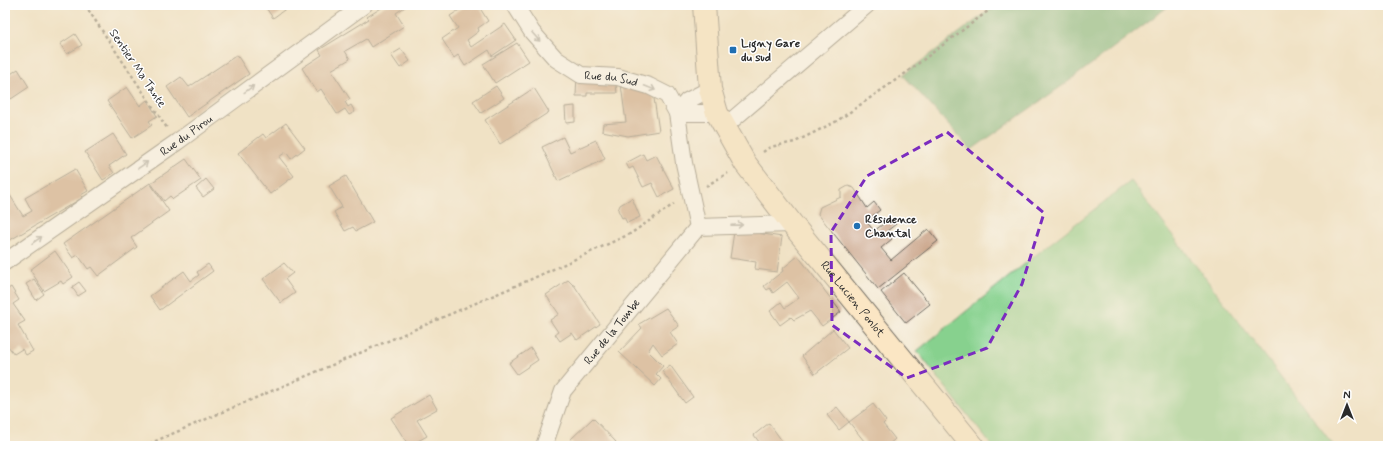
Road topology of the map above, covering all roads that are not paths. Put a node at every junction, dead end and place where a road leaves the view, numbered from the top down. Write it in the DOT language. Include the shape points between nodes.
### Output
graph roads {
  1 [pos="364,5"];
  2 [pos="515,5"];
  3 [pos="704,5"];
  4 [pos="847,5"];
  5 [pos="867,5"];
  6 [pos="847,22"];
  7 [pos="710,89"];
  8 [pos="677,113"];
  9 [pos="720,120"];
  10 [pos="792,224"];
  11 [pos="698,227"];
  12 [pos="5,262"];
  13 [pos="544,446"];
  14 [pos="973,446"];
  12 -- 1 [label="street, Rue du Pirou, one-way" via="177,142"];
  2 -- 8 [label="street, Rue du Sud, one-way" via="532,32 556,59 581,75 618,77 649,86 667,95"];
  3 -- 7 [label="main road"];
  4 -- 6 [label="street"];
  5 -- 6 [label="street"];
  6 -- 9 [label="street"];
  7 -- 8 [label="street" via="687,101"];
  7 -- 9 [label="main road"];
  8 -- 9 [label="street"];
  8 -- 11 [label="street, Rue du Sud"];
  9 -- 10 [label="main road" via="745,163"];
  11 -- 10 [label="street, one-way"];
  10 -- 14 [label="main road, Rue Lucien Ponlot"];
  11 -- 13 [label="street, Rue de la Tombe" via="563,391"];
}
